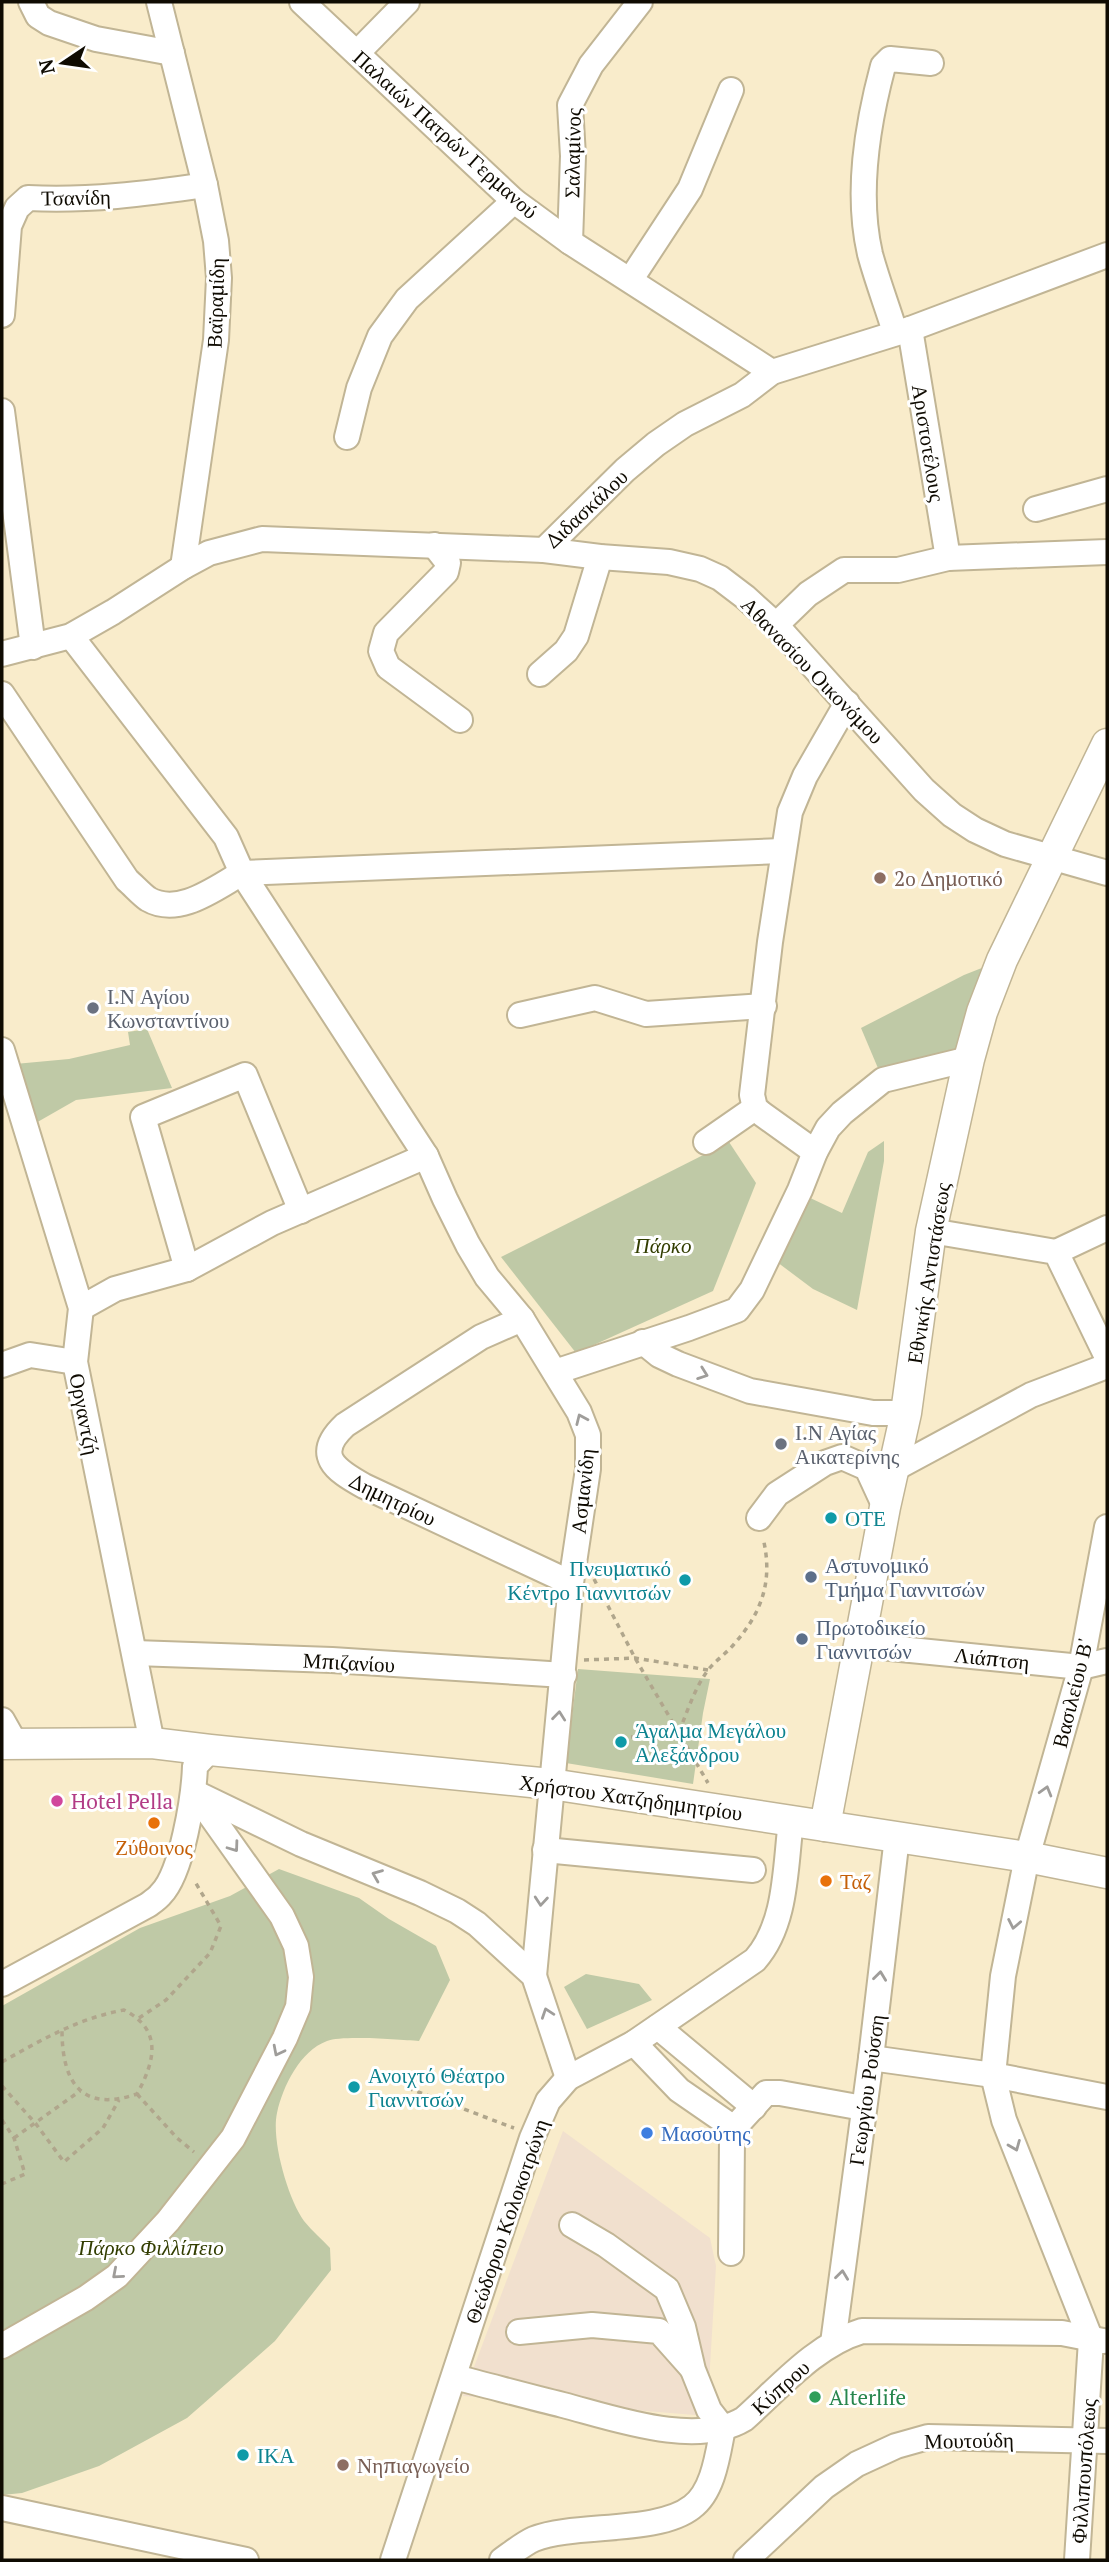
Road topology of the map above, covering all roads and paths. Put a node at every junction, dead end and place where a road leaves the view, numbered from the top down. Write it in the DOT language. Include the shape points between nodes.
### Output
graph roads {
  1 [pos="31,2"];
  2 [pos="159,2"];
  3 [pos="302,2"];
  4 [pos="407,2"];
  5 [pos="640,2"];
  6 [pos="172,53"];
  7 [pos="358,53"];
  8 [pos="931,63"];
  9 [pos="731,90"];
  10 [pos="205,186"];
  11 [pos="2,192"];
  12 [pos="29,198"];
  13 [pos="514,201"];
  14 [pos="570,242"];
  15 [pos="1107,255"];
  16 [pos="631,279"];
  17 [pos="2,315"];
  18 [pos="902,330"];
  19 [pos="772,372"];
  20 [pos="2,411"];
  21 [pos="347,437"];
  22 [pos="1107,489"];
  23 [pos="1036,509"];
  24 [pos="434,545"];
  25 [pos="544,550"];
  26 [pos="1107,552"];
  27 [pos="600,557"];
  28 [pos="947,558"];
  29 [pos="183,566"];
  30 [pos="776,625"];
  31 [pos="71,636"];
  32 [pos="33,647"];
  33 [pos="2,654"];
  34 [pos="540,674"];
  35 [pos="2,694"];
  36 [pos="847,703"];
  37 [pos="460,720"];
  38 [pos="1107,744"];
  39 [pos="783,851"];
  40 [pos="1052,859"];
  41 [pos="242,873"];
  42 [pos="1107,873"];
  43 [pos="764,1006"];
  44 [pos="520,1015"];
  45 [pos="969,1059"];
  46 [pos="4,1064"];
  47 [pos="755,1108"];
  48 [pos="706,1142"];
  49 [pos="815,1152"];
  50 [pos="426,1156"];
  51 [pos="301,1211"];
  52 [pos="1107,1228"];
  53 [pos="931,1231"];
  54 [pos="1056,1252"];
  55 [pos="187,1269"];
  56 [pos="81,1308"];
  57 [pos="522,1319"];
  58 [pos="643,1342"];
  59 [pos="1107,1357"];
  60 [pos="75,1362"];
  61 [pos="2,1366"];
  62 [pos="1107,1366"];
  63 [pos="555,1372"];
  64 [pos="906,1413"];
  65 [pos="894,1469"];
  66 [pos="885,1507"];
  67 [pos="759,1518"];
  68 [pos="1107,1527"];
  69 [pos="583,1581"];
  70 [pos="860,1645"];
  71 [pos="135,1653"];
  72 [pos="635,1658"];
  73 [pos="1107,1661"];
  74 [pos="1081,1667"];
  75 [pos="564,1668"];
  76 [pos="708,1670"];
  77 [pos="678,1734"];
  78 [pos="6,1736"];
  79 [pos="631,1737"];
  80 [pos="152,1743"];
  81 [pos="210,1751"];
  82 [pos="551,1784"];
  83 [pos="194,1792"];
  84 [pos="714,1809"];
  85 [pos="791,1821"];
  86 [pos="825,1826"];
  87 [pos="897,1837"];
  88 [pos="545,1850"];
  89 [pos="179,1855"];
  90 [pos="1027,1857"];
  91 [pos="753,1870"];
  92 [pos="1107,1873"];
  93 [pos="534,1976"];
  94 [pos="2,1984"];
  95 [pos="139,2018"];
  96 [pos="658,2026"];
  97 [pos="62,2030"];
  98 [pos="634,2043"];
  99 [pos="871,2058"];
  100 [pos="2,2062"];
  101 [pos="993,2075"];
  102 [pos="568,2078"];
  103 [pos="2,2086"];
  104 [pos="408,2088"];
  105 [pos="80,2091"];
  106 [pos="137,2094"];
  107 [pos="1107,2097"];
  108 [pos="119,2100"];
  109 [pos="754,2108"];
  110 [pos="863,2108"];
  111 [pos="2,2120"];
  112 [pos="36,2124"];
  113 [pos="734,2128"];
  114 [pos="523,2132"];
  115 [pos="14,2138"];
  116 [pos="214,2163"];
  117 [pos="2,2184"];
  118 [pos="572,2225"];
  119 [pos="732,2253"];
  120 [pos="519,2332"];
  121 [pos="1099,2341"];
  122 [pos="833,2343"];
  123 [pos="2,2346"];
  124 [pos="693,2370"];
  125 [pos="454,2377"];
  126 [pos="723,2428"];
  127 [pos="1097,2441"];
  128 [pos="2,2508"];
  129 [pos="246,2560"];
  130 [pos="393,2560"];
  131 [pos="502,2560"];
  132 [pos="746,2560"];
  133 [pos="1077,2560"];
  1 -- 6 [label="street" via="38,16 49,23 96,39"];
  2 -- 6 [label="street, Βαϊραμίδη"];
  3 -- 7 [label="street, Παλαιών Πατρών Γερμανού"];
  4 -- 7 [label="street"];
  5 -- 14 [label="street, Σαλαμίνος" via="591,65 570,105"];
  6 -- 10 [label="street, Βαϊραμίδη"];
  7 -- 13 [label="street, Παλαιών Πατρών Γερμανού"];
  8 -- 18 [label="street, Αριστοτέλους" via="890,59 883,66 867,144 864,181 870,253"];
  9 -- 16 [label="street" via="690,189"];
  10 -- 12 [label="street, Τσανίδη" via="108,198"];
  10 -- 29 [label="street, Βαϊραμίδη" via="219,278 216,340"];
  11 -- 12 [label="street"];
  12 -- 17 [label="street, Τσανίδη" via="9,226"];
  13 -- 14 [label="street, Παλαιών Πατρών Γερμανού"];
  13 -- 21 [label="street" via="407,299 380,336 359,388"];
  14 -- 16 [label="street, Παλαιών Πατρών Γερμανού"];
  15 -- 18 [label="street, Διδασκάλου"];
  16 -- 19 [label="street, Παλαιών Πατρών Γερμανού"];
  18 -- 19 [label="street, Διδασκάλου"];
  18 -- 28 [label="street, Αριστοτέλους"];
  19 -- 25 [label="street, Διδασκάλου" via="656,444"];
  20 -- 32 [label="street"];
  22 -- 23 [label="street"];
  24 -- 25 [label="street, Διδασκάλου"];
  24 -- 29 [label="street, Διδασκάλου" via="262,539 209,553"];
  24 -- 37 [label="street" via="448,563 446,572 386,633 381,651 388,667"];
  25 -- 27 [label="street, Αθανασίου Οικονόμου"];
  26 -- 28 [label="street"];
  27 -- 30 [label="street, Αθανασίου Οικονόμου" via="700,569 736,590"];
  27 -- 34 [label="street" via="576,636"];
  28 -- 30 [label="street" via="898,570 844,570 808,594"];
  29 -- 31 [label="street, Διδασκάλου"];
  30 -- 36 [label="street, Αθανασίου Οικονόμου"];
  31 -- 32 [label="street, Διδασκάλου"];
  31 -- 41 [label="street, Ασμανίδη" via="226,837"];
  32 -- 33 [label="street, Διδασκάλου"];
  35 -- 41 [label="street" via="127,880 149,899 170,905 197,898"];
  36 -- 39 [label="street" via="805,776 790,812"];
  36 -- 40 [label="street, Αθανασίου Οικονόμου" via="952,815 1005,844"];
  38 -- 40 [label="main road, Εθνικής Αντιστάσεως"];
  39 -- 41 [label="street"];
  39 -- 43 [label="street"];
  40 -- 42 [label="street, Αθανασίου Οικονόμου"];
  40 -- 45 [label="main road, Εθνικής Αντιστάσεως" via="1002,960"];
  41 -- 50 [label="street, Ασμανίδη"];
  43 -- 44 [label="street" via="646,1014 594,998"];
  43 -- 47 [label="street" via="752,1095"];
  45 -- 49 [label="street" via="883,1080 842,1113"];
  45 -- 53 [label="main road, Εθνικής Αντιστάσεως"];
  46 -- 56 [label="street, Οργαντζή"];
  47 -- 48 [label="street"];
  47 -- 49 [label="street"];
  49 -- 58 [label="street" via="752,1290 737,1310"];
  50 -- 51 [label="street"];
  50 -- 57 [label="street, Ασμανίδη" via="480,1266"];
  51 -- 55 [label="street"];
  51 -- 55 [label="street" via="245,1075 142,1117"];
  52 -- 54 [label="street"];
  53 -- 54 [label="street"];
  53 -- 64 [label="main road, Εθνικής Αντιστάσεως"];
  54 -- 59 [label="street"];
  55 -- 56 [label="street" via="115,1289"];
  56 -- 60 [label="street, Οργαντζή"];
  57 -- 63 [label="street, Ασμανίδη"];
  57 -- 69 [label="street, Δημητρίου" via="481,1337 345,1425 330,1442 329,1455 342,1474 364,1486"];
  58 -- 63 [label="street"];
  58 -- 64 [label="street, one-way" via="678,1364 750,1391 873,1413"];
  60 -- 61 [label="street" via="30,1355"];
  60 -- 71 [label="street, Οργαντζή"];
  62 -- 65 [label="street" via="1031,1395"];
  69 -- 63 [label="street, Ασμανίδη, one-way" via="590,1449 579,1412"];
  64 -- 65 [label="main road, Εθνικής Αντιστάσεως"];
  65 -- 66 [label="main road, Εθνικής Αντιστάσεως"];
  66 -- 67 [label="street" via="867,1468 842,1457 813,1469 777,1494"];
  66 -- 70 [label="main road, Εθνικής Αντιστάσεως"];
  67 -- 76 [label="path" via="769,1562 761,1607"];
  68 -- 74 [label="street, Βασιλείου Β'"];
  69 -- 72 [label="path"];
  69 -- 75 [label="street, Ασμανίδη"];
  70 -- 74 [label="street, Λιάπτση"];
  70 -- 86 [label="main road, Εθνικής Αντιστάσεως"];
  71 -- 75 [label="street, Μπιζανίου"];
  71 -- 80 [label="street, Οργαντζή"];
  72 -- 75 [label="path"];
  72 -- 76 [label="path"];
  72 -- 77 [label="path"];
  73 -- 74 [label="street, Λιάπτση"];
  90 -- 74 [label="street, Βασιλείου Β', one-way"];
  82 -- 75 [label="street, Ασμανίδη, one-way"];
  76 -- 77 [label="path"];
  77 -- 79 [label="path"];
  77 -- 84 [label="path" via="709,1786"];
  78 -- 80 [label="main road, Χρήστου Χατζηδημητρίου"];
  80 -- 81 [label="main road, Χρήστου Χατζηδημητρίου"];
  81 -- 82 [label="main road, Χρήστου Χατζηδημητρίου"];
  81 -- 83 [label="street" via="195,1766"];
  82 -- 84 [label="main road, Χρήστου Χατζηδημητρίου"];
  82 -- 88 [label="street, Ασμανίδη"];
  83 -- 89 [label="street"];
  93 -- 83 [label="street, one-way" via="457,1911"];
  83 -- 116 [label="street, one-way" via="282,1916 296,1946 302,1977 298,2007 285,2038 233,2138"];
  84 -- 85 [label="main road, Χρήστου Χατζηδημητρίου"];
  85 -- 86 [label="main road, Χρήστου Χατζηδημητρίου"];
  85 -- 96 [label="street, Θεώδορου Κολοκοτρώνη" via="777,1922 768,1946 755,1960"];
  86 -- 87 [label="main road, Χρήστου Χατζηδημητρίου"];
  87 -- 90 [label="main road, Χρήστου Χατζηδημητρίου"];
  99 -- 87 [label="street, Γεωργίου Ρούσση, one-way"];
  88 -- 91 [label="street"];
  88 -- 93 [label="street, Ασμανίδη, one-way"];
  89 -- 94 [label="street" via="170,1881 148,1905"];
  89 -- 95 [label="path" via="221,1926 210,1953 166,2000"];
  90 -- 92 [label="main road, Χρήστου Χατζηδημητρίου"];
  90 -- 101 [label="street, Βασιλείου Β', one-way" via="1003,1976"];
  102 -- 93 [label="street, one-way"];
  95 -- 97 [label="path" via="124,2010"];
  95 -- 106 [label="path" via="149,2032 153,2053"];
  96 -- 98 [label="street, Θεώδορου Κολοκοτρώνη"];
  96 -- 109 [label="street"];
  97 -- 100 [label="path"];
  97 -- 105 [label="path" via="68,2077"];
  98 -- 102 [label="street, Θεώδορου Κολοκοτρώνη"];
  98 -- 113 [label="street" via="679,2090"];
  99 -- 101 [label="street"];
  99 -- 110 [label="street, Γεωργίου Ρούσση"];
  101 -- 107 [label="street"];
  101 -- 121 [label="street, Βασιλείου Β', one-way" via="1004,2120"];
  102 -- 125 [label="street, Θεώδορου Κολοκοτρώνη" via="548,2101 531,2138"];
  103 -- 112 [label="path"];
  104 -- 114 [label="path"];
  105 -- 108 [label="path"];
  105 -- 112 [label="path"];
  106 -- 108 [label="path"];
  106 -- 116 [label="path" via="177,2138"];
  108 -- 112 [label="path" via="103,2128 64,2162"];
  109 -- 110 [label="street" via="766,2093 780,2093"];
  109 -- 113 [label="street"];
  122 -- 110 [label="street, Γεωργίου Ρούσση, one-way"];
  111 -- 115 [label="path"];
  112 -- 115 [label="path"];
  113 -- 119 [label="street"];
  115 -- 117 [label="path" via="25,2174"];
  116 -- 123 [label="street, one-way" via="117,2276"];
  118 -- 124 [label="street" via="667,2289"];
  120 -- 124 [label="street" via="592,2325 659,2331"];
  121 -- 122 [label="street, Κύπρου" via="1062,2333 906,2330 862,2331"];
  121 -- 127 [label="street, Φιλλιπουπόλεως"];
  122 -- 126 [label="street, Κύπρου" via="744,2419"];
  124 -- 126 [label="street" via="709,2410"];
  125 -- 126 [label="street, Κύπρου" via="652,2428"];
  125 -- 130 [label="street, Θεώδορου Κολοκοτρώνη"];
  126 -- 131 [label="street" via="712,2477 694,2507 655,2521 534,2539"];
  127 -- 132 [label="street, Μουτούδη" via="928,2437 896,2446 856,2464 824,2487"];
  127 -- 133 [label="street, Φιλλιπουπόλεως"];
  128 -- 129 [label="street"];
}
